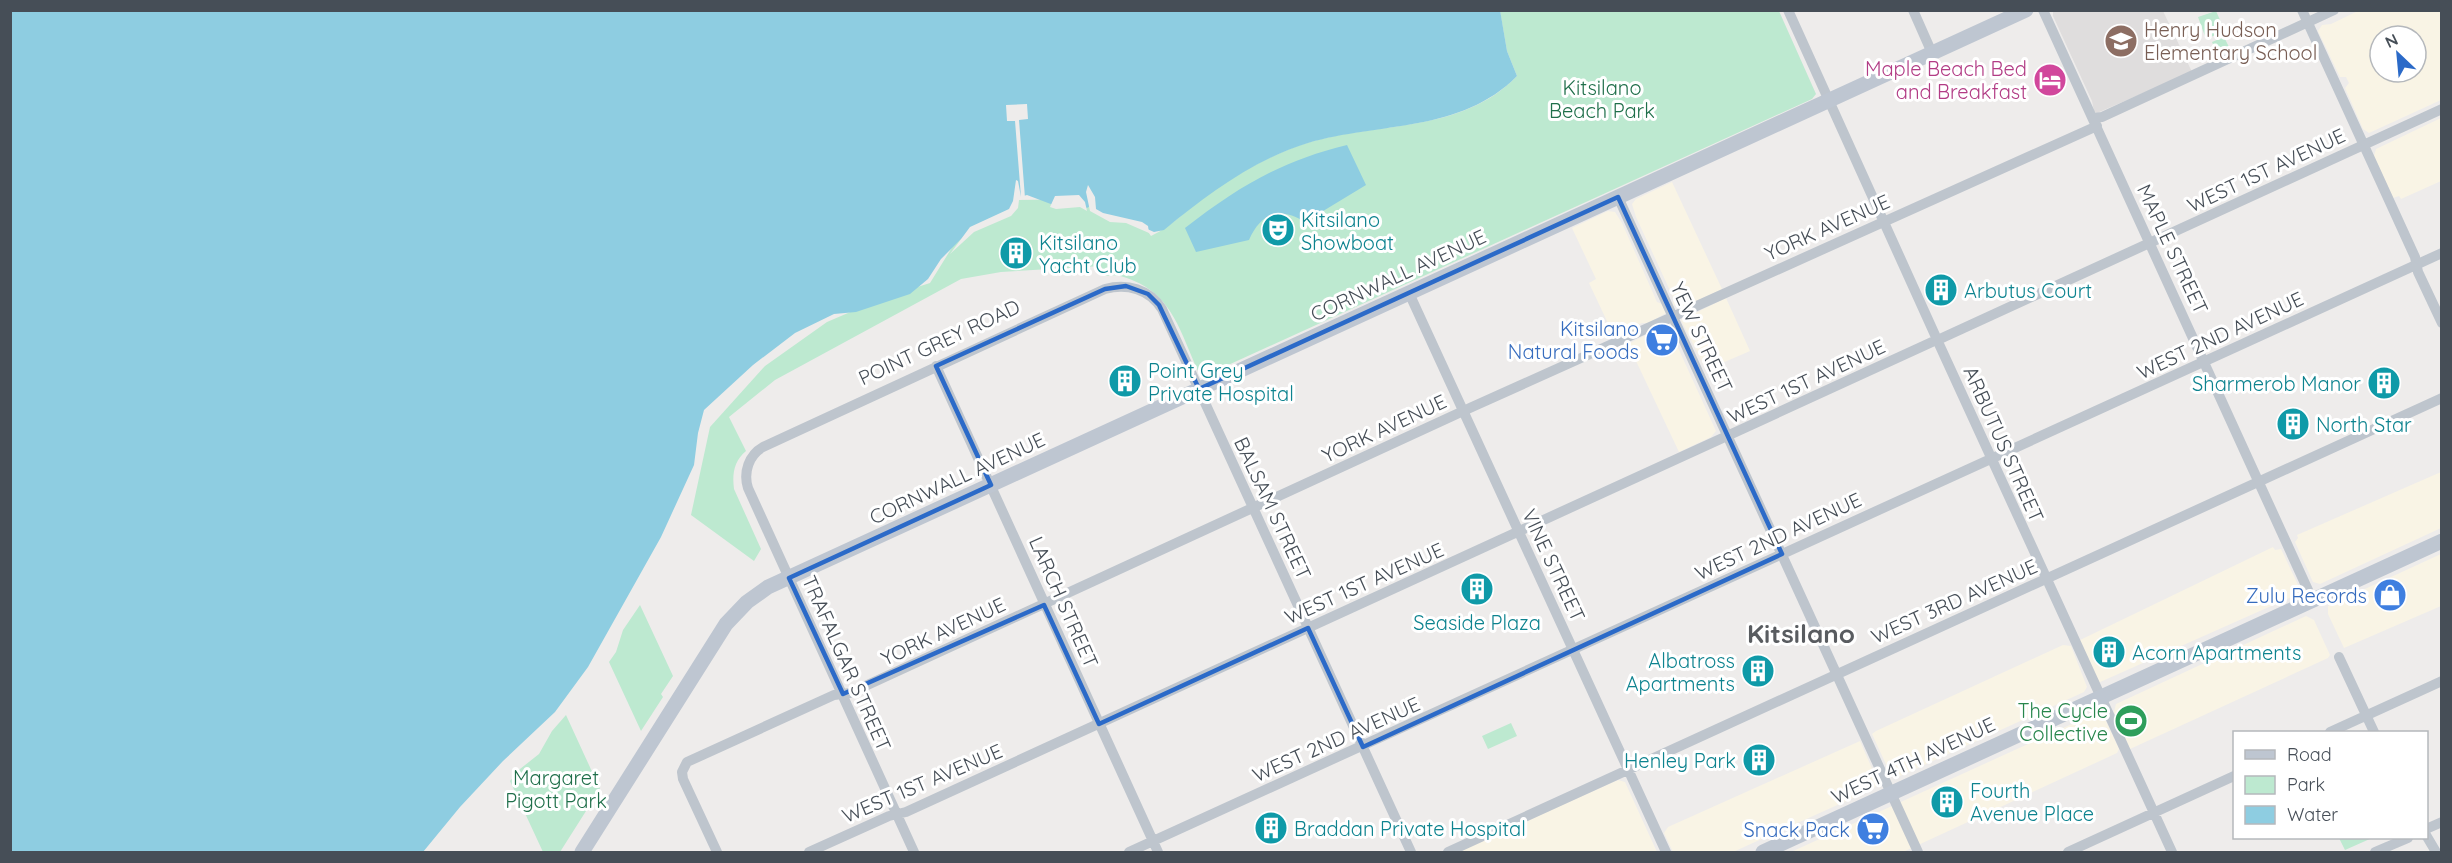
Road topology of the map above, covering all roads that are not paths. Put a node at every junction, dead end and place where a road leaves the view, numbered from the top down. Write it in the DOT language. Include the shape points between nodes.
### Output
graph roads {
  1 [pos="1788,10"];
  2 [pos="1913,10"];
  3 [pos="2026,10"];
  4 [pos="2043,10"];
  5 [pos="2302,10"];
  6 [pos="2334,10"];
  7 [pos="2308,22"];
  8 [pos="1932,53"];
  9 [pos="1830,101"];
  10 [pos="2442,109"];
  11 [pos="2095,122"];
  12 [pos="2363,145"];
  13 [pos="1618,198"];
  14 [pos="1883,221"];
  15 [pos="2150,243"];
  16 [pos="2442,253"];
  17 [pos="2416,264"];
  18 [pos="1134,288"];
  19 [pos="1409,293"];
  20 [pos="1673,317"];
  21 [pos="2442,323"];
  22 [pos="1937,340"];
  23 [pos="2204,362"];
  24 [pos="936,366"];
  25 [pos="1199,390"];
  26 [pos="2442,398"];
  27 [pos="1464,412"];
  28 [pos="1728,436"];
  29 [pos="1991,459"];
  30 [pos="2258,482"];
  31 [pos="991,486"];
  32 [pos="748,488"];
  33 [pos="1254,509"];
  34 [pos="1519,533"];
  35 [pos="2442,541"];
  36 [pos="1782,554"];
  37 [pos="789,578"];
  38 [pos="2046,579"];
  39 [pos="2313,600"];
  40 [pos="1044,605"];
  41 [pos="1308,628"];
  42 [pos="1573,650"];
  43 [pos="2339,657"];
  44 [pos="1837,674"];
  45 [pos="2442,681"];
  46 [pos="843,694"];
  47 [pos="2100,698"];
  48 [pos="2366,716"];
  49 [pos="1099,724"];
  50 [pos="2332,731"];
  51 [pos="2374,731"];
  52 [pos="1363,747"];
  53 [pos="1628,770"];
  54 [pos="2233,777"];
  55 [pos="1891,794"];
  56 [pos="2154,813"];
  57 [pos="896,814"];
  58 [pos="2442,822"];
  59 [pos="2428,829"];
  60 [pos="2428,837"];
  61 [pos="2404,839"];
  62 [pos="1155,847"];
  63 [pos="582,852"];
  64 [pos="717,852"];
  65 [pos="809,852"];
  66 [pos="914,852"];
  67 [pos="1129,852"];
  68 [pos="1411,852"];
  69 [pos="1448,852"];
  70 [pos="1666,852"];
  71 [pos="1762,852"];
  72 [pos="1918,852"];
  73 [pos="2068,852"];
  74 [pos="2172,852"];
  75 [pos="2375,852"];
  76 [pos="2436,852"];
  1 -- 9 [label="street, ARBUTUS STREET"];
  2 -- 8 [label="street"];
  3 -- 8 [label="main road, CORNWALL AVENUE"];
  4 -- 11 [label="street, MAPLE STREET"];
  5 -- 7 [label="street"];
  6 -- 7 [label="street, YORK AVENUE"];
  7 -- 11 [label="street, YORK AVENUE"];
  7 -- 12 [label="street"];
  8 -- 9 [label="main road, CORNWALL AVENUE"];
  9 -- 13 [label="main road, CORNWALL AVENUE"];
  9 -- 14 [label="street, ARBUTUS STREET"];
  10 -- 12 [label="street, WEST 1ST AVENUE"];
  11 -- 14 [label="street, YORK AVENUE"];
  11 -- 15 [label="street, MAPLE STREET"];
  12 -- 15 [label="street, WEST 1ST AVENUE"];
  12 -- 17 [label="street"];
  13 -- 19 [label="main road, CORNWALL AVENUE"];
  13 -- 20 [label="street, YEW STREET"];
  14 -- 20 [label="street, YORK AVENUE"];
  14 -- 22 [label="street, ARBUTUS STREET"];
  15 -- 22 [label="street, WEST 1ST AVENUE"];
  15 -- 23 [label="street, MAPLE STREET"];
  16 -- 17 [label="street, WEST 2ND AVENUE"];
  17 -- 21 [label="street"];
  17 -- 23 [label="street, WEST 2ND AVENUE"];
  18 -- 24 [label="street, POINT GREY ROAD" via="1105,289"];
  18 -- 25 [label="street, BALSAM STREET" via="1148,294 1162,309"];
  19 -- 25 [label="main road, CORNWALL AVENUE"];
  19 -- 27 [label="street, VINE STREET"];
  20 -- 27 [label="street, YORK AVENUE"];
  20 -- 28 [label="street, YEW STREET"];
  22 -- 28 [label="street, WEST 1ST AVENUE"];
  22 -- 29 [label="street, ARBUTUS STREET"];
  23 -- 29 [label="street, WEST 2ND AVENUE"];
  23 -- 30 [label="street, MAPLE STREET"];
  24 -- 31 [label="street, LARCH STREET"];
  24 -- 32 [label="street, POINT GREY ROAD" via="755,452 748,464"];
  25 -- 31 [label="main road, CORNWALL AVENUE"];
  25 -- 33 [label="street, BALSAM STREET"];
  26 -- 30 [label="street, WEST 3RD AVENUE"];
  27 -- 33 [label="street, YORK AVENUE"];
  27 -- 34 [label="street, VINE STREET"];
  28 -- 34 [label="street, WEST 1ST AVENUE"];
  28 -- 36 [label="street, YEW STREET"];
  29 -- 36 [label="street, WEST 2ND AVENUE"];
  29 -- 38 [label="street, ARBUTUS STREET"];
  30 -- 38 [label="street, WEST 3RD AVENUE"];
  30 -- 39 [label="street, MAPLE STREET"];
  31 -- 37 [label="main road, CORNWALL AVENUE"];
  31 -- 40 [label="street, LARCH STREET"];
  32 -- 37 [label="street, TRAFALGAR STREET"];
  33 -- 40 [label="street, YORK AVENUE"];
  33 -- 41 [label="street, BALSAM STREET"];
  34 -- 41 [label="street, WEST 1ST AVENUE"];
  34 -- 42 [label="street, VINE STREET"];
  35 -- 39 [label="main road, WEST 4TH AVENUE"];
  36 -- 42 [label="street, WEST 2ND AVENUE"];
  36 -- 44 [label="street, YEW STREET"];
  37 -- 46 [label="street, TRAFALGAR STREET"];
  37 -- 63 [label="main road" via="753,597 726,624"];
  38 -- 44 [label="street, WEST 3RD AVENUE"];
  38 -- 47 [label="street, ARBUTUS STREET"];
  39 -- 47 [label="main road, WEST 4TH AVENUE"];
  40 -- 46 [label="street, YORK AVENUE"];
  40 -- 49 [label="street, LARCH STREET"];
  41 -- 49 [label="street, WEST 1ST AVENUE"];
  41 -- 52 [label="street, BALSAM STREET"];
  42 -- 52 [label="street, WEST 2ND AVENUE"];
  42 -- 53 [label="street, VINE STREET"];
  43 -- 48 [label="street"];
  44 -- 53 [label="street, WEST 3RD AVENUE"];
  44 -- 55 [label="street, YEW STREET"];
  45 -- 48 [label="street"];
  46 -- 57 [label="street, TRAFALGAR STREET"];
  46 -- 64 [label="street, YORK AVENUE" via="687,762 683,779"];
  47 -- 55 [label="main road, WEST 4TH AVENUE"];
  47 -- 56 [label="street, ARBUTUS STREET"];
  48 -- 50 [label="street"];
  48 -- 51 [label="street"];
  49 -- 57 [label="street, WEST 1ST AVENUE"];
  49 -- 62 [label="street, LARCH STREET"];
  52 -- 62 [label="street, WEST 2ND AVENUE"];
  52 -- 68 [label="street, BALSAM STREET"];
  53 -- 69 [label="street, WEST 3RD AVENUE"];
  53 -- 70 [label="street, VINE STREET"];
  54 -- 56 [label="street"];
  55 -- 71 [label="main road, WEST 4TH AVENUE"];
  55 -- 72 [label="street, YEW STREET"];
  56 -- 73 [label="street"];
  56 -- 74 [label="street, ARBUTUS STREET"];
  57 -- 65 [label="street, WEST 1ST AVENUE"];
  57 -- 66 [label="street, TRAFALGAR STREET"];
  58 -- 59 [label="street"];
  60 -- 76 [label="street"];
  61 -- 75 [label="street"];
  62 -- 67 [label="street, WEST 2ND AVENUE"];
}
